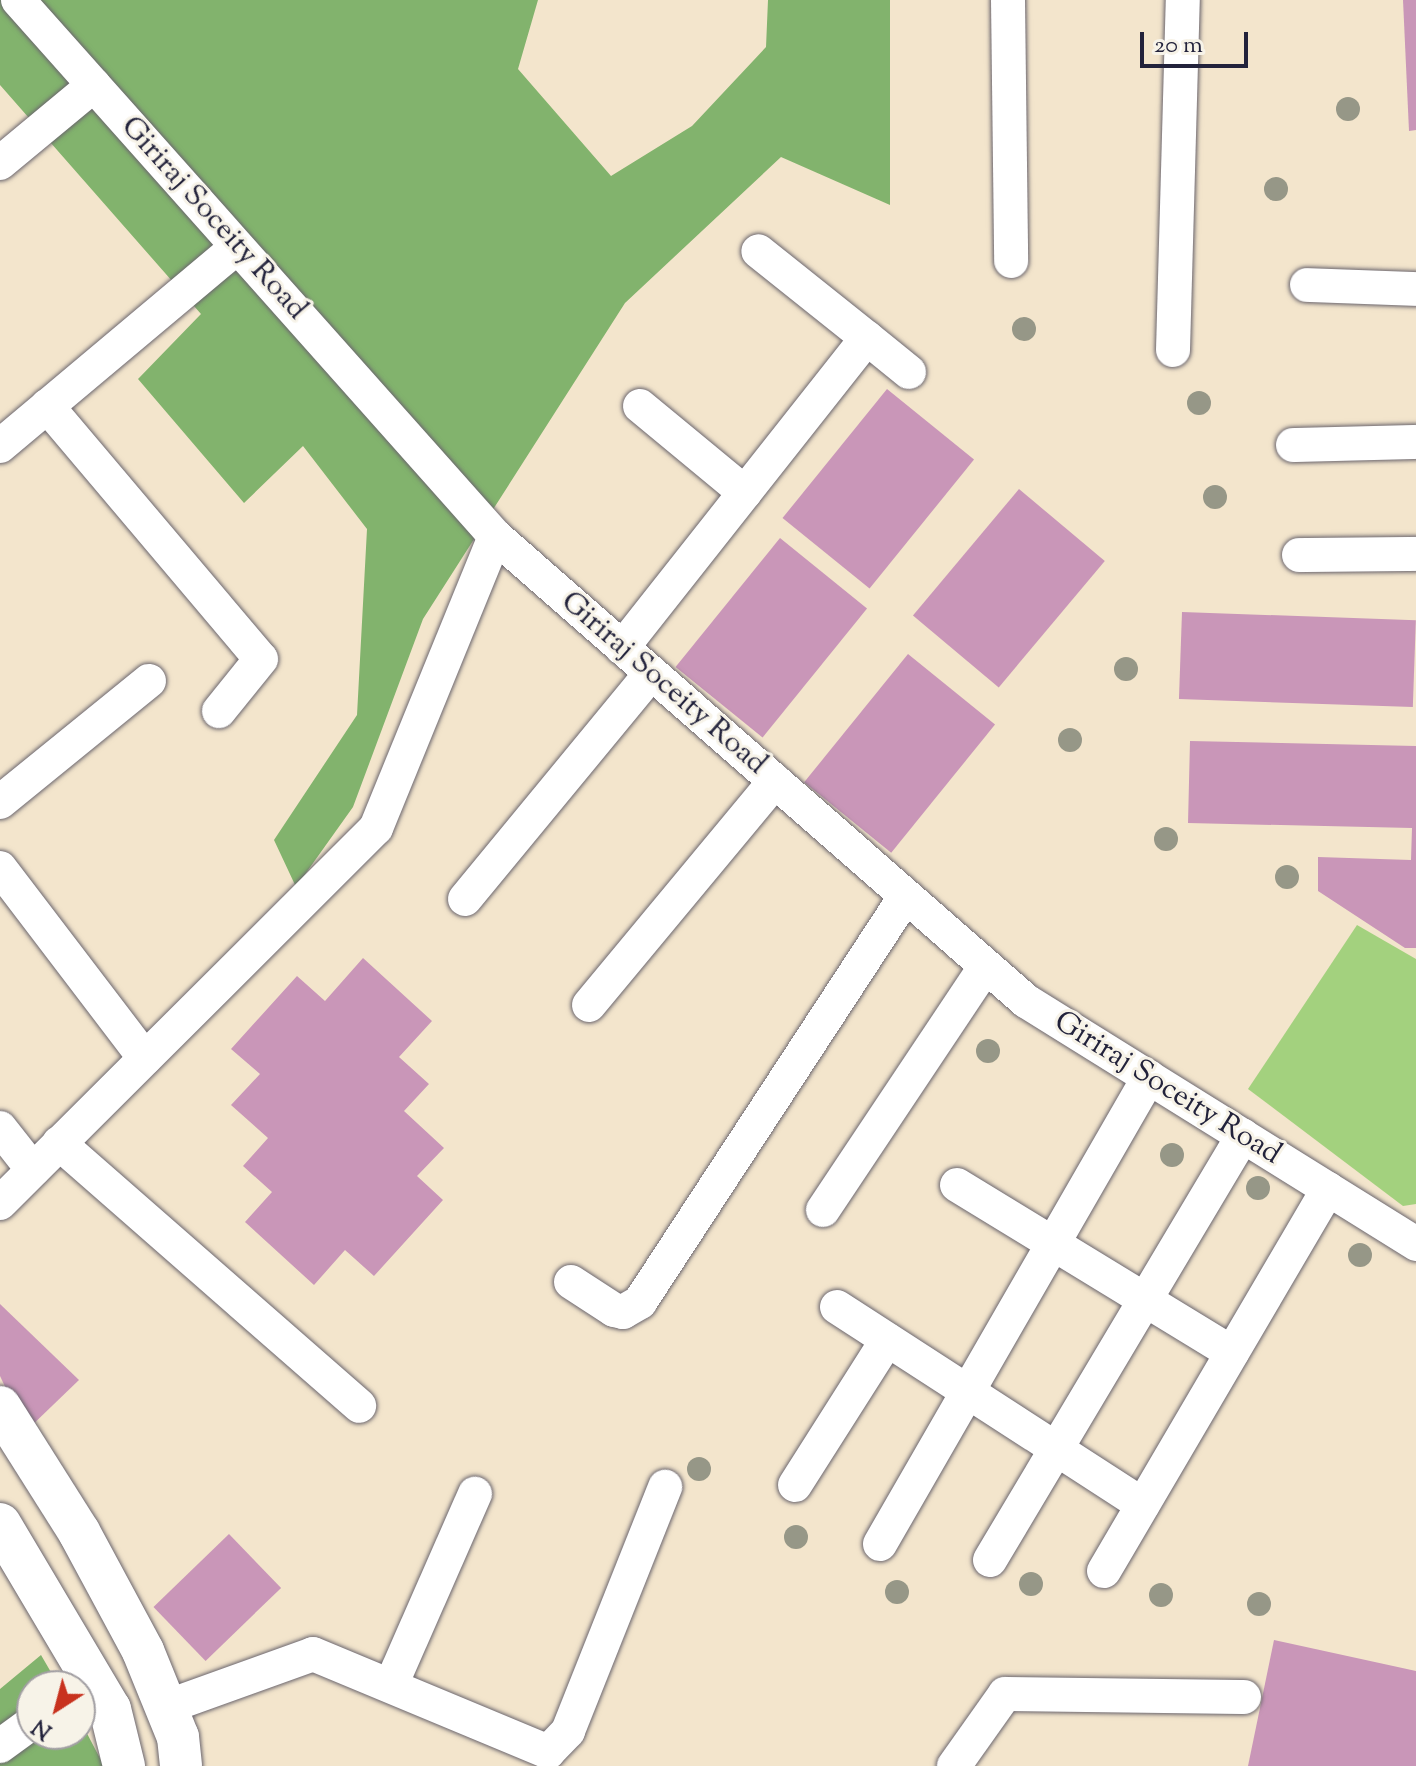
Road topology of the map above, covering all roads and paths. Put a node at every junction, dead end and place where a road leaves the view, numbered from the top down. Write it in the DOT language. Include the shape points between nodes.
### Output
graph roads {
  1 [pos="18,0"];
  2 [pos="1008,0"];
  3 [pos="1183,0"];
  4 [pos="94,85"];
  5 [pos="0,163"];
  6 [pos="237,247"];
  7 [pos="758,251"];
  8 [pos="1011,261"];
  9 [pos="1307,285"];
  10 [pos="1416,289"];
  11 [pos="867,338"];
  12 [pos="1173,350"];
  13 [pos="909,372"];
  14 [pos="47,406"];
  15 [pos="640,406"];
  16 [pos="1416,442"];
  17 [pos="1293,445"];
  18 [pos="0,446"];
  19 [pos="745,493"];
  20 [pos="495,536"];
  21 [pos="1416,554"];
  22 [pos="1299,555"];
  23 [pos="622,648"];
  24 [pos="651,673"];
  25 [pos="149,681"];
  26 [pos="219,711"];
  27 [pos="775,781"];
  28 [pos="0,802"];
  29 [pos="0,868"];
  30 [pos="906,896"];
  31 [pos="465,899"];
  32 [pos="986,966"];
  33 [pos="589,1005"];
  34 [pos="145,1058"];
  35 [pos="1149,1077"];
  36 [pos="0,1128"];
  37 [pos="1243,1136"];
  38 [pos="59,1143"];
  39 [pos="33,1170"];
  40 [pos="957,1185"];
  41 [pos="1328,1189"];
  42 [pos="0,1203"];
  43 [pos="823,1210"];
  44 [pos="1053,1244"];
  45 [pos="1416,1244"];
  46 [pos="571,1282"];
  47 [pos="1148,1302"];
  48 [pos="837,1307"];
  49 [pos="887,1340"];
  50 [pos="1232,1353"];
  51 [pos="966,1391"];
  52 [pos="359,1406"];
  53 [pos="0,1407"];
  54 [pos="1056,1449"];
  55 [pos="795,1485"];
  56 [pos="665,1487"];
  57 [pos="475,1494"];
  58 [pos="1143,1505"];
  59 [pos="0,1524"];
  60 [pos="880,1544"];
  61 [pos="990,1560"];
  62 [pos="1104,1571"];
  63 [pos="79,1670"];
  64 [pos="391,1685"];
  65 [pos="96,1693"];
  66 [pos="1244,1697"];
  67 [pos="166,1707"];
  68 [pos="124,1766"];
  69 [pos="181,1766"];
  70 [pos="954,1766"];
  1 -- 4 [label="street, Giriraj Soceity Road"];
  2 -- 8 [label="street"];
  3 -- 12 [label="street"];
  4 -- 5 [label="street"];
  4 -- 6 [label="street, Giriraj Soceity Road"];
  6 -- 14 [label="street"];
  6 -- 20 [label="street, Giriraj Soceity Road"];
  7 -- 11 [label="street"];
  9 -- 10 [label="street"];
  11 -- 13 [label="street"];
  11 -- 19 [label="street"];
  14 -- 18 [label="street"];
  14 -- 26 [label="street" via="261,659"];
  15 -- 19 [label="street"];
  16 -- 17 [label="street"];
  19 -- 23 [label="street"];
  20 -- 23 [label="street, Giriraj Soceity Road"];
  20 -- 34 [label="street" via="376,828"];
  21 -- 22 [label="street"];
  23 -- 24 [label="street, Giriraj Soceity Road"];
  24 -- 27 [label="street, Giriraj Soceity Road"];
  24 -- 31 [label="street"];
  25 -- 28 [label="street"];
  27 -- 30 [label="street, Giriraj Soceity Road"];
  27 -- 33 [label="street"];
  29 -- 34 [label="street"];
  30 -- 32 [label="street, Giriraj Soceity Road"];
  30 -- 46 [label="street" via="640,1302 623,1312 614,1310"];
  32 -- 35 [label="street, Giriraj Soceity Road" via="1026,1001"];
  32 -- 43 [label="street"];
  34 -- 38 [label="street"];
  35 -- 37 [label="street, Giriraj Soceity Road"];
  35 -- 44 [label="street"];
  36 -- 39 [label="street"];
  37 -- 41 [label="street, Giriraj Soceity Road"];
  37 -- 47 [label="street"];
  38 -- 39 [label="street"];
  38 -- 52 [label="street"];
  39 -- 42 [label="street"];
  40 -- 44 [label="street"];
  41 -- 45 [label="street, Giriraj Soceity Road"];
  41 -- 50 [label="street"];
  44 -- 47 [label="street"];
  44 -- 51 [label="street"];
  47 -- 50 [label="street"];
  47 -- 54 [label="street"];
  48 -- 49 [label="street"];
  49 -- 51 [label="street"];
  49 -- 55 [label="street"];
  50 -- 58 [label="street"];
  51 -- 54 [label="street"];
  51 -- 60 [label="street"];
  53 -- 67 [label="street" via="79,1532 143,1651"];
  54 -- 58 [label="street"];
  54 -- 61 [label="street"];
  56 -- 64 [label="street" via="560,1744 548,1752 536,1749"];
  57 -- 64 [label="street"];
  58 -- 62 [label="street"];
  59 -- 63 [label="street"];
  64 -- 67 [label="street" via="313,1654"];
  65 -- 68 [label="street" via="110,1709"];
  66 -- 70 [label="street" via="1005,1694"];
  67 -- 69 [label="street" via="178,1737"];
}
